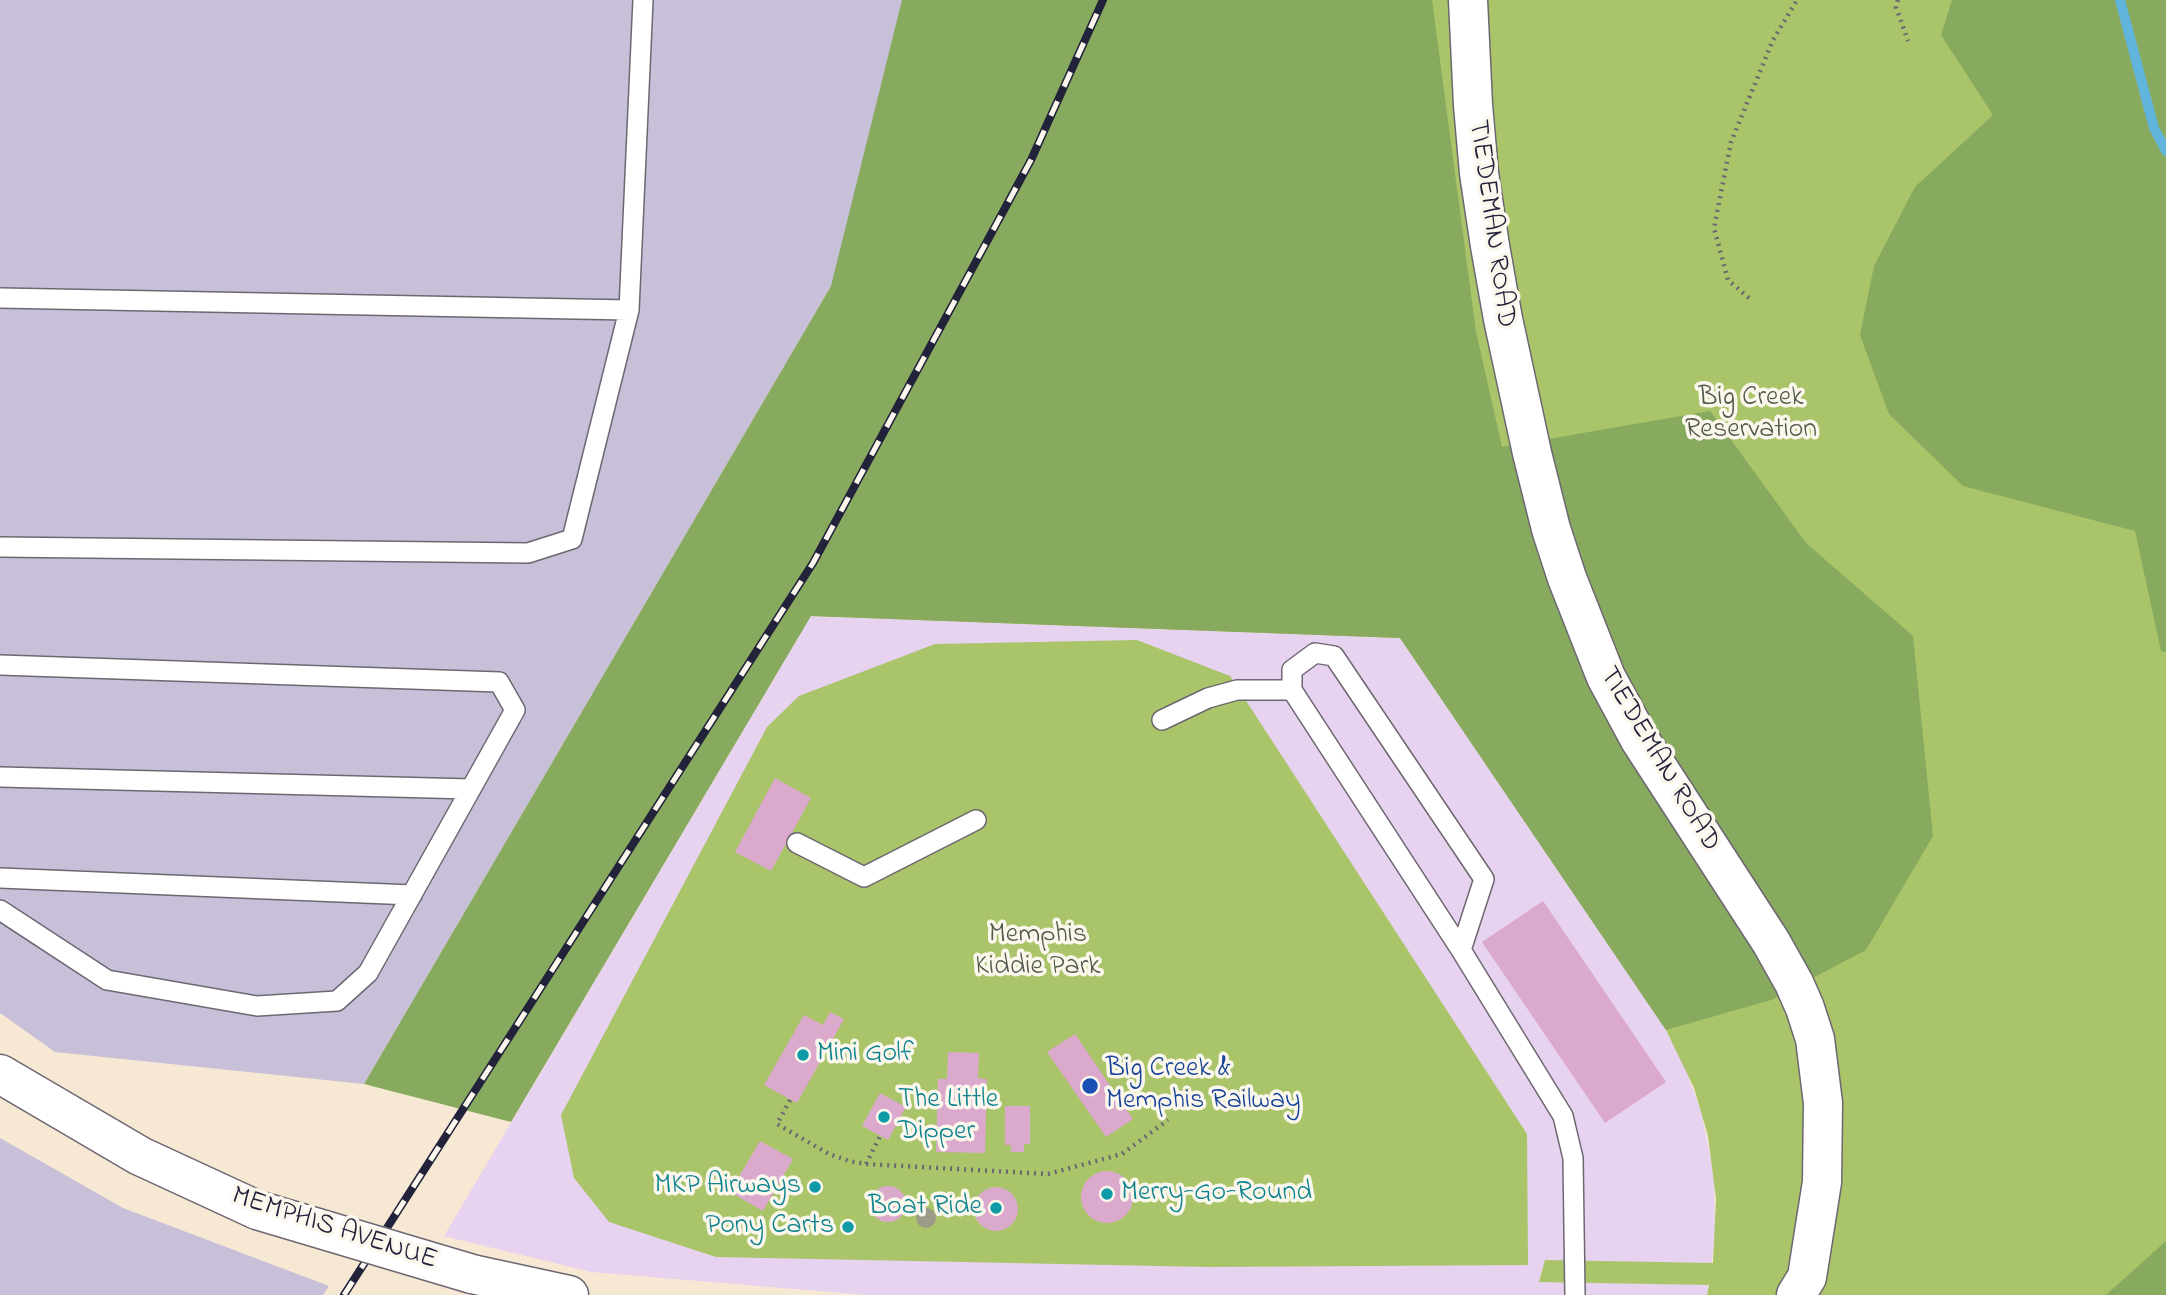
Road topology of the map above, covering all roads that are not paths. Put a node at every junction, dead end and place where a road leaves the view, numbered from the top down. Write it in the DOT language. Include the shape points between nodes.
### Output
graph roads {
  1 [pos="643,0"];
  2 [pos="1468,0"];
  3 [pos="0,298"];
  4 [pos="629,310"];
  5 [pos="0,547"];
  6 [pos="0,665"];
  7 [pos="1292,690"];
  8 [pos="1162,720"];
  9 [pos="0,777"];
  10 [pos="471,789"];
  11 [pos="976,820"];
  12 [pos="797,843"];
  13 [pos="0,878"];
  14 [pos="412,895"];
  15 [pos="0,910"];
  16 [pos="1461,950"];
  17 [pos="0,1074"];
  18 [pos="569,1295"];
  19 [pos="1575,1295"];
  20 [pos="1796,1295"];
  1 -- 4 [label="lane"];
  2 -- 20 [label="street, TIEDEMAN ROAD" via="1473,106 1490,246 1526,428 1567,578 1606,677 1640,740 1771,942 1794,983 1815,1039 1823,1103 1822,1182 1807,1277"];
  3 -- 4 [label="lane"];
  4 -- 5 [label="lane" via="572,539 528,553"];
  6 -- 10 [label="lane" via="499,682 516,710"];
  7 -- 8 [label="lane" via="1237,690"];
  7 -- 16 [label="lane"];
  7 -- 16 [label="lane" via="1292,670 1315,653 1334,656 1484,880"];
  9 -- 10 [label="lane"];
  10 -- 14 [label="lane"];
  11 -- 12 [label="lane" via="864,877"];
  13 -- 14 [label="lane"];
  14 -- 15 [label="lane" via="368,973 337,1001 257,1006 107,981"];
  16 -- 19 [label="lane" via="1563,1116 1573,1158"];
  17 -- 18 [label="street, MEMPHIS AVENUE, bridge" via="140,1156 257,1210 472,1274"];
}
